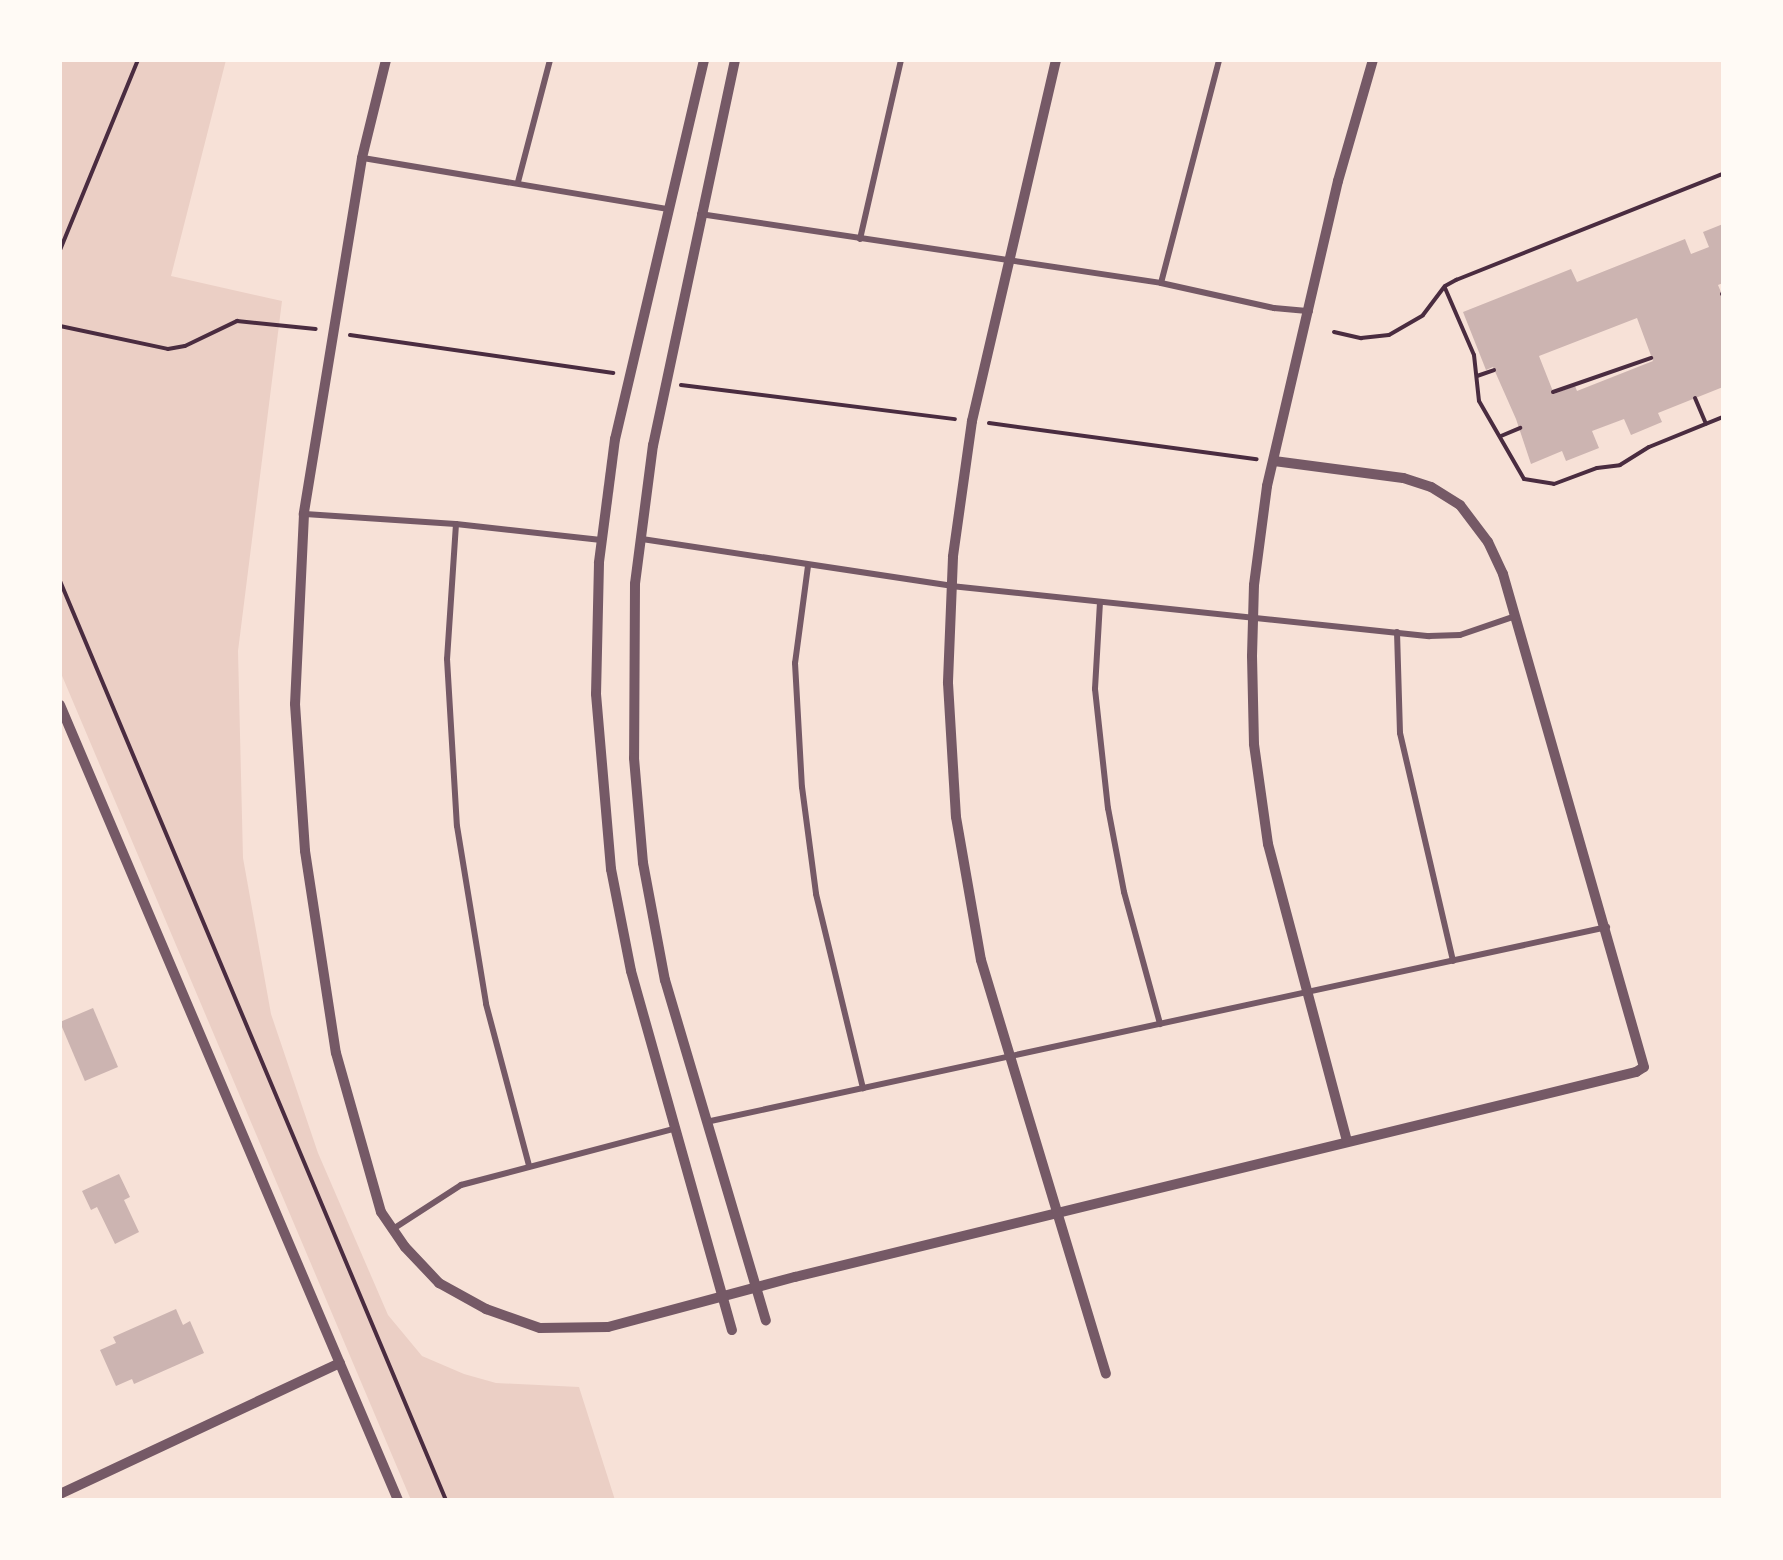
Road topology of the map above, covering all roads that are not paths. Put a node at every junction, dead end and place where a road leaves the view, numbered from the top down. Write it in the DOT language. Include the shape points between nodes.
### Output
graph roads {
  1 [pos="386,60"];
  2 [pos="550,60"];
  3 [pos="704,60"];
  4 [pos="735,60"];
  5 [pos="900,60"];
  6 [pos="1056,60"];
  7 [pos="1219,60"];
  8 [pos="1373,60"];
  9 [pos="362,158"];
  10 [pos="518,182"];
  11 [pos="668,209"];
  12 [pos="699,214"];
  13 [pos="860,239"];
  14 [pos="1009,260"];
  15 [pos="1160,283"];
  16 [pos="1310,311"];
  17 [pos="1274,461"];
  18 [pos="304,514"];
  19 [pos="456,524"];
  20 [pos="641,539"];
  21 [pos="603,540"];
  22 [pos="808,566"];
  23 [pos="951,586"];
  24 [pos="1100,602"];
  25 [pos="1512,618"];
  26 [pos="1253,619"];
  27 [pos="1397,632"];
  28 [pos="60,705"];
  29 [pos="1607,928"];
  30 [pos="1454,961"];
  31 [pos="1307,992"];
  32 [pos="1160,1024"];
  33 [pos="1009,1057"];
  34 [pos="862,1088"];
  35 [pos="705,1122"];
  36 [pos="673,1130"];
  37 [pos="1347,1141"];
  38 [pos="528,1166"];
  39 [pos="1059,1213"];
  40 [pos="392,1230"];
  41 [pos="756,1287"];
  42 [pos="724,1297"];
  43 [pos="766,1320"];
  44 [pos="732,1330"];
  45 [pos="340,1364"];
  46 [pos="1106,1373"];
  47 [pos="60,1494"];
  48 [pos="398,1500"];
  1 -- 9 [label="street"];
  2 -- 10 [label="lane"];
  3 -- 11 [label="street"];
  4 -- 12 [label="street"];
  5 -- 13 [label="lane"];
  6 -- 14 [label="street"];
  7 -- 15 [label="lane"];
  8 -- 16 [label="street"];
  9 -- 10 [label="lane"];
  9 -- 18 [label="street"];
  10 -- 11 [label="lane"];
  11 -- 21 [label="street" via="626,376"];
  12 -- 13 [label="lane"];
  12 -- 20 [label="street" via="658,410"];
  13 -- 14 [label="lane"];
  14 -- 15 [label="lane"];
  14 -- 23 [label="street" via="972,421"];
  15 -- 16 [label="lane"];
  16 -- 17 [label="street"];
  17 -- 25 [label="street" via="1403,478 1460,505 1503,574"];
  17 -- 26 [label="street"];
  18 -- 19 [label="lane"];
  18 -- 40 [label="street" via="295,704 307,867 347,1100 372,1189"];
  19 -- 21 [label="lane"];
  19 -- 38 [label="lane" via="447,659 457,826 479,971"];
  20 -- 22 [label="lane"];
  20 -- 35 [label="street" via="632,684 640,832 661,964"];
  21 -- 36 [label="street" via="596,694 611,869"];
  22 -- 23 [label="lane"];
  22 -- 34 [label="lane" via="794,663 802,788 816,894"];
  23 -- 24 [label="lane"];
  23 -- 33 [label="street" via="948,684 956,817 966,895"];
  24 -- 26 [label="lane"];
  24 -- 32 [label="lane" via="1096,688 1108,808"];
  25 -- 27 [label="lane" via="1460,635"];
  25 -- 29 [label="street"];
  26 -- 27 [label="lane"];
  26 -- 31 [label="street" via="1251,700 1268,844"];
  27 -- 30 [label="lane" via="1400,733"];
  28 -- 45 [label="street"];
  29 -- 30 [label="lane"];
  29 -- 37 [label="street" via="1644,1066"];
  30 -- 31 [label="lane"];
  31 -- 32 [label="lane"];
  31 -- 37 [label="street"];
  32 -- 33 [label="lane"];
  33 -- 34 [label="lane"];
  33 -- 39 [label="street"];
  34 -- 35 [label="lane"];
  35 -- 41 [label="street"];
  36 -- 38 [label="lane"];
  36 -- 42 [label="street"];
  37 -- 39 [label="street"];
  38 -- 40 [label="lane" via="461,1184"];
  39 -- 41 [label="street"];
  39 -- 46 [label="street"];
  40 -- 42 [label="street" via="439,1283 540,1328 608,1327"];
  41 -- 42 [label="street"];
  41 -- 43 [label="street"];
  42 -- 44 [label="street"];
  45 -- 47 [label="street"];
  45 -- 48 [label="street"];
}
